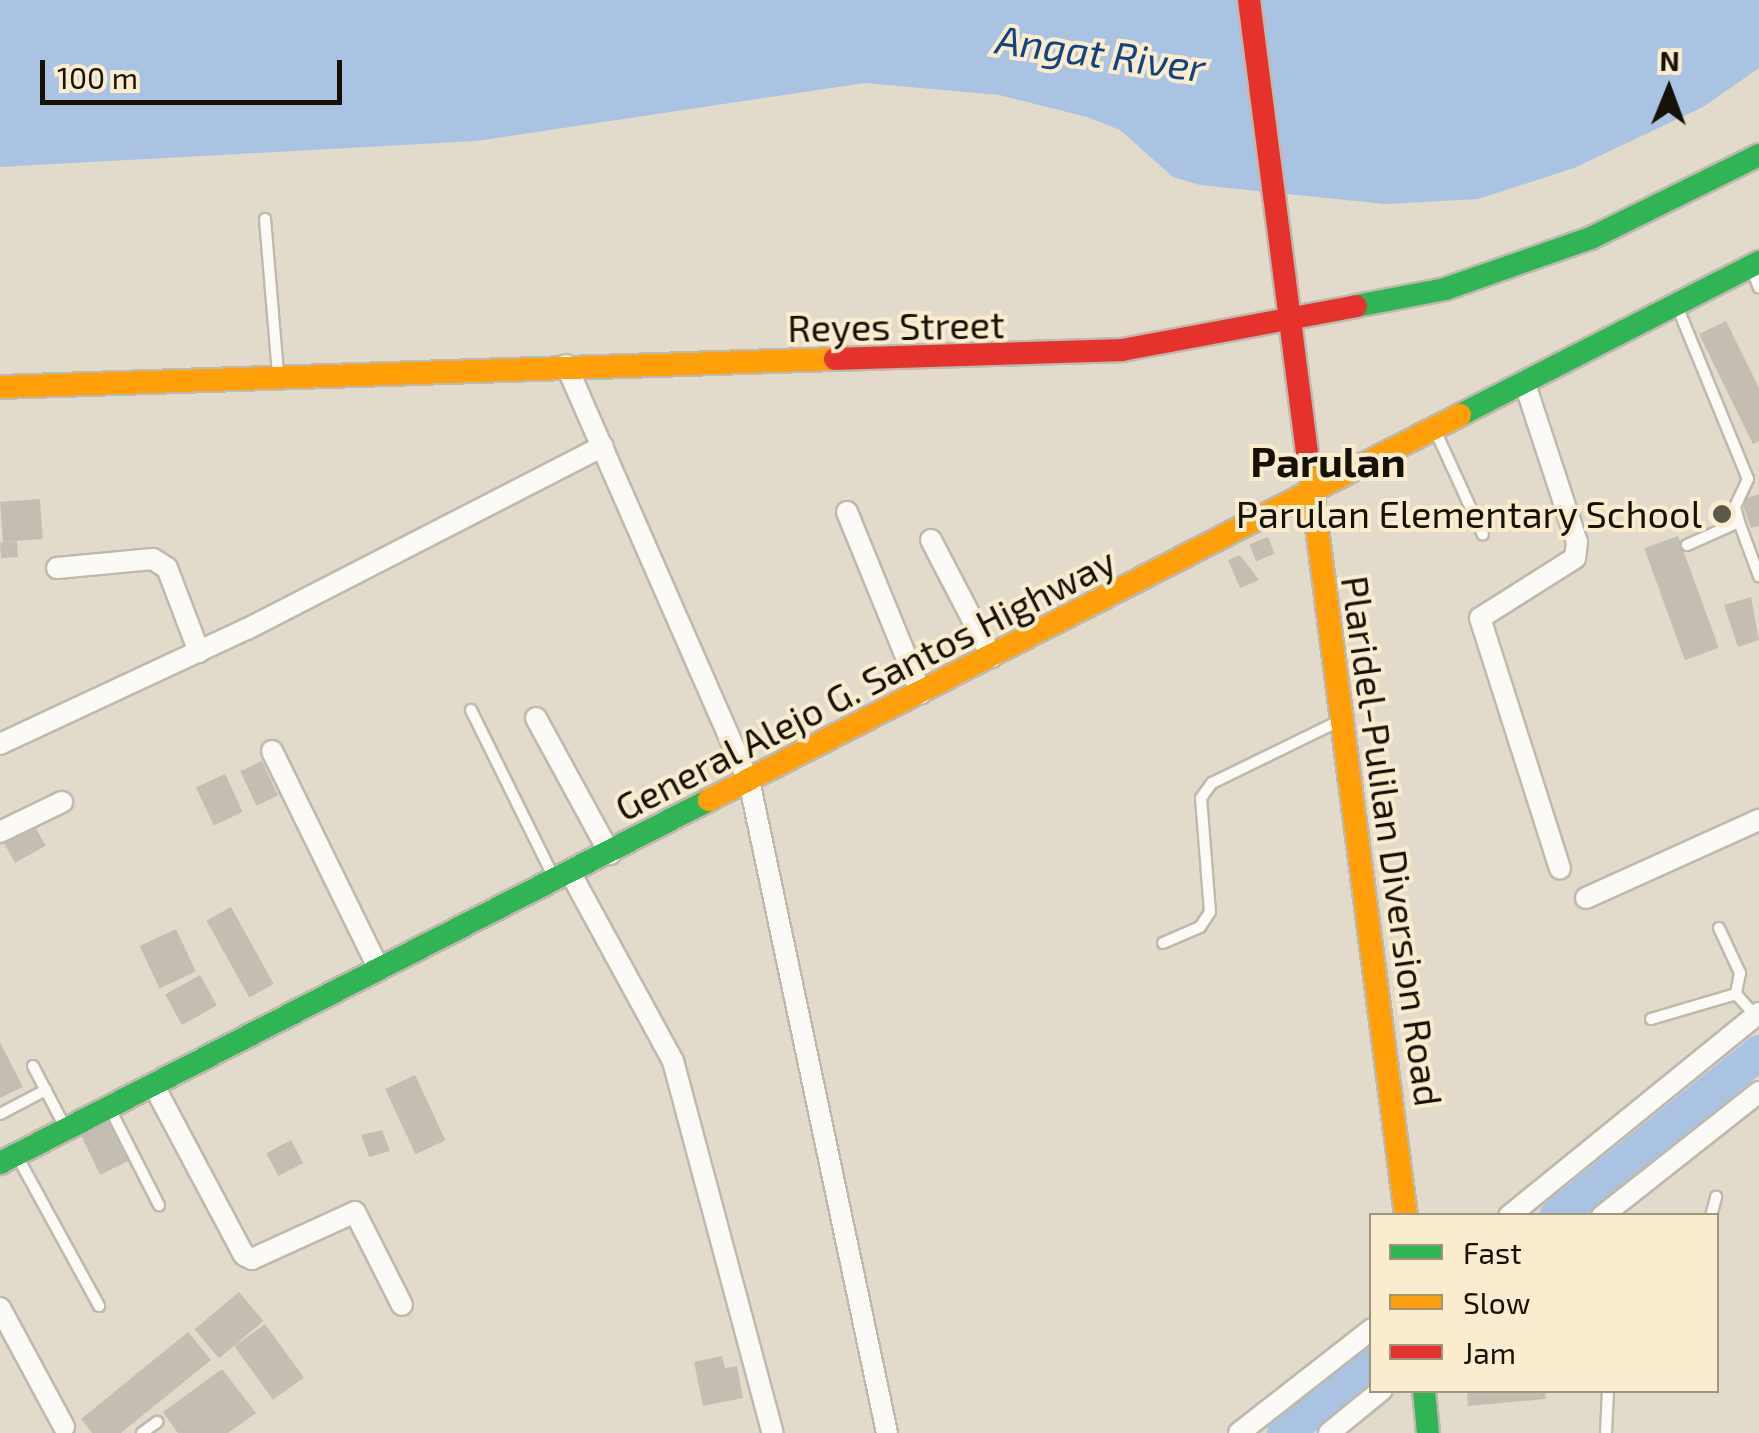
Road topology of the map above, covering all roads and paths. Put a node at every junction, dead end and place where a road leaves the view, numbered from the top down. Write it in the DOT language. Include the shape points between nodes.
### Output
graph roads {
  1 [pos="1249,0"];
  2 [pos="1759,155"];
  3 [pos="266,219"];
  4 [pos="1756,272"];
  5 [pos="1676,305"];
  6 [pos="1292,324"];
  7 [pos="566,365"];
  8 [pos="278,376"];
  9 [pos="1524,381"];
  10 [pos="0,388"];
  11 [pos="1435,429"];
  12 [pos="603,446"];
  13 [pos="1311,495"];
  14 [pos="847,512"];
  15 [pos="1738,522"];
  16 [pos="1483,535"];
  17 [pos="930,540"];
  18 [pos="1687,545"];
  19 [pos="56,568"];
  20 [pos="1759,576"];
  21 [pos="198,652"];
  22 [pos="992,657"];
  23 [pos="921,693"];
  24 [pos="471,710"];
  25 [pos="536,718"];
  26 [pos="1340,721"];
  27 [pos="0,744"];
  28 [pos="272,751"];
  29 [pos="750,785"];
  30 [pos="62,802"];
  31 [pos="1759,820"];
  32 [pos="0,832"];
  33 [pos="610,854"];
  34 [pos="1560,868"];
  35 [pos="563,877"];
  36 [pos="1586,898"];
  37 [pos="1720,928"];
  38 [pos="1163,943"];
  39 [pos="378,969"];
  40 [pos="1736,994"];
  41 [pos="1757,1015"];
  42 [pos="1651,1019"];
  43 [pos="33,1066"];
  44 [pos="154,1086"];
  45 [pos="46,1090"];
  46 [pos="1759,1092"];
  47 [pos="110,1108"];
  48 [pos="0,1114"];
  49 [pos="66,1130"];
  50 [pos="6,1155"];
  51 [pos="1716,1197"];
  52 [pos="159,1205"];
  53 [pos="1406,1213"];
  54 [pos="1513,1213"];
  55 [pos="1606,1213"];
  56 [pos="1713,1213"];
  57 [pos="402,1305"];
  58 [pos="99,1306"];
  59 [pos="0,1308"];
  60 [pos="1369,1331"];
  61 [pos="1378,1393"];
  62 [pos="1424,1393"];
  63 [pos="1608,1393"];
  64 [pos="157,1422"];
  65 [pos="65,1430"];
  66 [pos="142,1433"];
  67 [pos="772,1433"];
  68 [pos="887,1433"];
  69 [pos="1239,1433"];
  70 [pos="1328,1433"];
  71 [pos="1428,1433"];
  72 [pos="1606,1433"];
  1 -- 6 [label="main road, Plaridel-Pulilan Diversion Road"];
  2 -- 6 [label="main road, Reyes Street" via="1591,238 1445,288"];
  3 -- 8 [label="lane"];
  4 -- 5 [label="main road, General Alejo G. Santos Highway"];
  5 -- 9 [label="main road, General Alejo G. Santos Highway"];
  5 -- 15 [label="lane" via="1746,469"];
  6 -- 7 [label="main road, Reyes Street" via="1013,360"];
  6 -- 13 [label="main road, Plaridel-Pulilan Diversion Road"];
  7 -- 8 [label="main road, Reyes Street"];
  7 -- 12 [label="street"];
  8 -- 10 [label="main road, Reyes Street"];
  9 -- 11 [label="main road, General Alejo G. Santos Highway"];
  9 -- 34 [label="street" via="1577,542 1575,558 1480,618"];
  11 -- 13 [label="main road, General Alejo G. Santos Highway"];
  11 -- 16 [label="lane"];
  12 -- 21 [label="street"];
  12 -- 29 [label="street"];
  13 -- 22 [label="main road, General Alejo G. Santos Highway"];
  13 -- 26 [label="main road, Plaridel-Pulilan Diversion Road"];
  14 -- 23 [label="street"];
  15 -- 18 [label="lane"];
  15 -- 20 [label="lane"];
  17 -- 22 [label="street"];
  19 -- 21 [label="street" via="154,559 167,568"];
  21 -- 27 [label="street"];
  22 -- 23 [label="main road, General Alejo G. Santos Highway"];
  23 -- 29 [label="main road, General Alejo G. Santos Highway"];
  24 -- 35 [label="lane"];
  25 -- 33 [label="street"];
  26 -- 38 [label="lane" via="1212,783 1201,798 1210,912 1200,927"];
  26 -- 53 [label="main road, Plaridel-Pulilan Diversion Road"];
  28 -- 39 [label="street"];
  29 -- 33 [label="main road, General Alejo G. Santos Highway"];
  29 -- 68 [label="street"];
  30 -- 32 [label="street"];
  31 -- 36 [label="street"];
  33 -- 35 [label="main road, General Alejo G. Santos Highway"];
  35 -- 39 [label="main road, General Alejo G. Santos Highway"];
  35 -- 67 [label="street" via="673,1060"];
  37 -- 40 [label="lane" via="1740,973"];
  39 -- 44 [label="main road, General Alejo G. Santos Highway"];
  40 -- 41 [label="lane"];
  40 -- 42 [label="lane"];
  41 -- 54 [label="street"];
  43 -- 45 [label="lane"];
  44 -- 47 [label="main road, General Alejo G. Santos Highway"];
  44 -- 57 [label="street" via="244,1254 252,1259 356,1212"];
  45 -- 48 [label="lane"];
  45 -- 49 [label="lane"];
  46 -- 55 [label="street"];
  47 -- 49 [label="main road, General Alejo G. Santos Highway"];
  47 -- 52 [label="lane"];
  49 -- 50 [label="main road, General Alejo G. Santos Highway"];
  50 -- 58 [label="lane"];
  51 -- 56 [label="lane"];
  59 -- 65 [label="street"];
  60 -- 69 [label="street"];
  61 -- 70 [label="street"];
  62 -- 71 [label="main road"];
  63 -- 72 [label="lane"];
  64 -- 66 [label="lane"];
}
